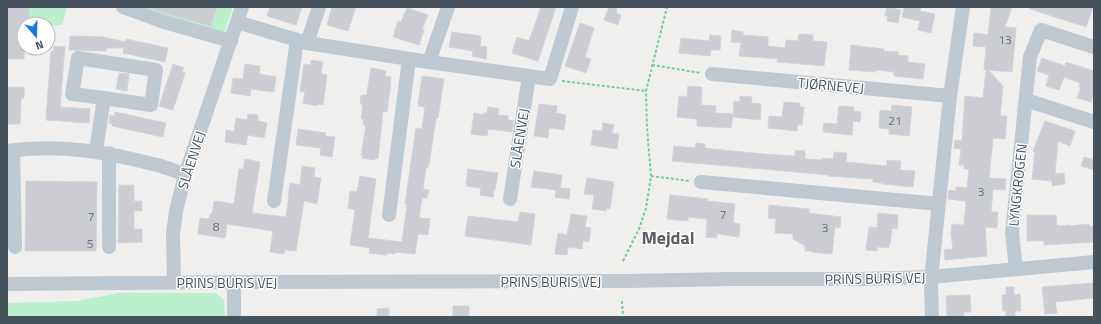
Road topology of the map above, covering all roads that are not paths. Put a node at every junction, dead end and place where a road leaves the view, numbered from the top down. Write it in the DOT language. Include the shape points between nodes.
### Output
graph roads {
  1 [pos="123,7"];
  2 [pos="242,7"];
  3 [pos="319,7"];
  4 [pos="448,7"];
  5 [pos="572,7"];
  6 [pos="963,7"];
  7 [pos="237,22"];
  8 [pos="231,41"];
  9 [pos="302,42"];
  10 [pos="1094,47"];
  11 [pos="409,59"];
  12 [pos="429,62"];
  13 [pos="712,74"];
  14 [pos="529,76"];
  15 [pos="950,96"];
  16 [pos="104,98"];
  17 [pos="1026,100"];
  18 [pos="1094,122"];
  19 [pos="10,150"];
  20 [pos="102,152"];
  21 [pos="185,175"];
  22 [pos="701,182"];
  23 [pos="510,199"];
  24 [pos="274,201"];
  25 [pos="938,204"];
  26 [pos="389,215"];
  27 [pos="15,247"];
  28 [pos="109,248"];
  29 [pos="1094,262"];
  30 [pos="1016,270"];
  31 [pos="931,277"];
  32 [pos="174,282"];
  33 [pos="234,282"];
  34 [pos="7,284"];
  35 [pos="234,317"];
  36 [pos="932,317"];
  1 -- 8 [label="street"];
  2 -- 7 [label="street, SLÅENVEJ"];
  3 -- 9 [label="street"];
  4 -- 12 [label="street"];
  5 -- 14 [label="street" via="550,79"];
  6 -- 15 [label="street"];
  7 -- 8 [label="street, SLÅENVEJ"];
  7 -- 9 [label="street"];
  8 -- 21 [label="street, SLÅENVEJ"];
  9 -- 11 [label="street"];
  9 -- 24 [label="street"];
  10 -- 17 [label="street, LYNGKROGEN" via="1041,30 1030,57"];
  11 -- 12 [label="street"];
  11 -- 26 [label="street"];
  12 -- 14 [label="street"];
  13 -- 15 [label="street, TJØRNEVEJ"];
  14 -- 23 [label="street, SLÅENVEJ"];
  15 -- 25 [label="street"];
  16 -- 16 [label="street" via="151,105 156,70 78,58 72,94"];
  16 -- 20 [label="street"];
  17 -- 18 [label="street"];
  17 -- 30 [label="street, LYNGKROGEN" via="1012,233"];
  19 -- 20 [label="street" via="56,148"];
  19 -- 27 [label="street"];
  20 -- 21 [label="street" via="152,163"];
  20 -- 28 [label="street"];
  21 -- 32 [label="street, SLÅENVEJ" via="173,234"];
  22 -- 25 [label="street"];
  25 -- 31 [label="street"];
  29 -- 30 [label="street, PRINS BURIS VEJ"];
  30 -- 31 [label="street, PRINS BURIS VEJ"];
  31 -- 33 [label="street, PRINS BURIS VEJ"];
  31 -- 36 [label="street"];
  32 -- 33 [label="street, PRINS BURIS VEJ"];
  32 -- 34 [label="street, PRINS BURIS VEJ"];
  33 -- 35 [label="street"];
}
